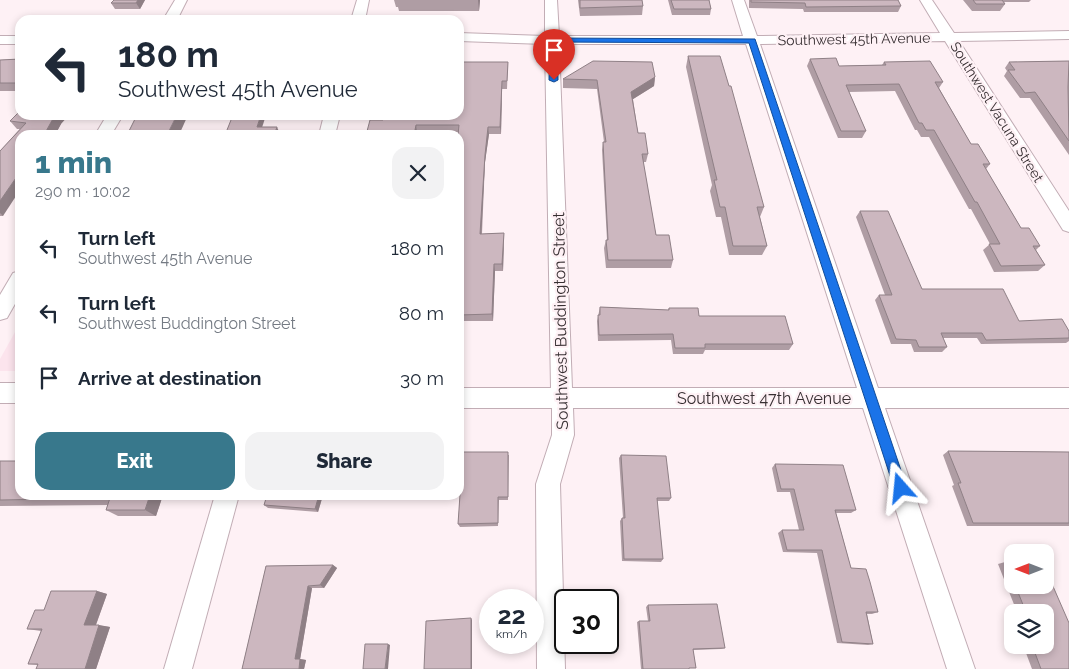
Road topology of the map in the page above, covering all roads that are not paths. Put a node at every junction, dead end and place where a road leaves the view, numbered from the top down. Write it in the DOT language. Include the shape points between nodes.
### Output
graph roads {
  1 [pos="181,0"];
  2 [pos="364,0"];
  3 [pos="551,0"];
  4 [pos="738,0"];
  5 [pos="926,0"];
  6 [pos="173,15"];
  7 [pos="360,15"];
  8 [pos="1069,35"];
  9 [pos="949,36"];
  10 [pos="464,37"];
  11 [pos="0,40"];
  12 [pos="15,40"];
  13 [pos="553,40"];
  14 [pos="752,40"];
  15 [pos="1069,225"];
  16 [pos="15,286"];
  17 [pos="0,312"];
  18 [pos="0,392"];
  19 [pos="15,393"];
  20 [pos="464,398"];
  21 [pos="562,398"];
  22 [pos="871,398"];
  23 [pos="1069,398"];
  24 [pos="226,500"];
  25 [pos="178,669"];
  26 [pos="551,669"];
  27 [pos="961,669"];
  1 -- 6 [label="street"];
  2 -- 7 [label="street"];
  3 -- 13 [label="street, Southwest Buddington Street"];
  4 -- 14 [label="street"];
  5 -- 9 [label="street, Southwest Vacuna Street"];
  8 -- 9 [label="street, Southwest 45th Avenue"];
  9 -- 14 [label="street, Southwest 45th Avenue"];
  9 -- 15 [label="street, Southwest Vacuna Street"];
  10 -- 13 [label="street, Southwest 45th Avenue"];
  11 -- 12 [label="street"];
  13 -- 14 [label="street, Southwest 45th Avenue"];
  13 -- 21 [label="street, Southwest Buddington Street"];
  14 -- 22 [label="street"];
  16 -- 17 [label="street"];
  18 -- 19 [label="street"];
  20 -- 21 [label="street, Southwest 47th Avenue"];
  21 -- 22 [label="street, Southwest 47th Avenue"];
  21 -- 26 [label="street, Southwest Buddington Street" via="563,435 548,484"];
  22 -- 23 [label="street, Southwest 47th Avenue"];
  22 -- 27 [label="street"];
  24 -- 25 [label="street"];
}
